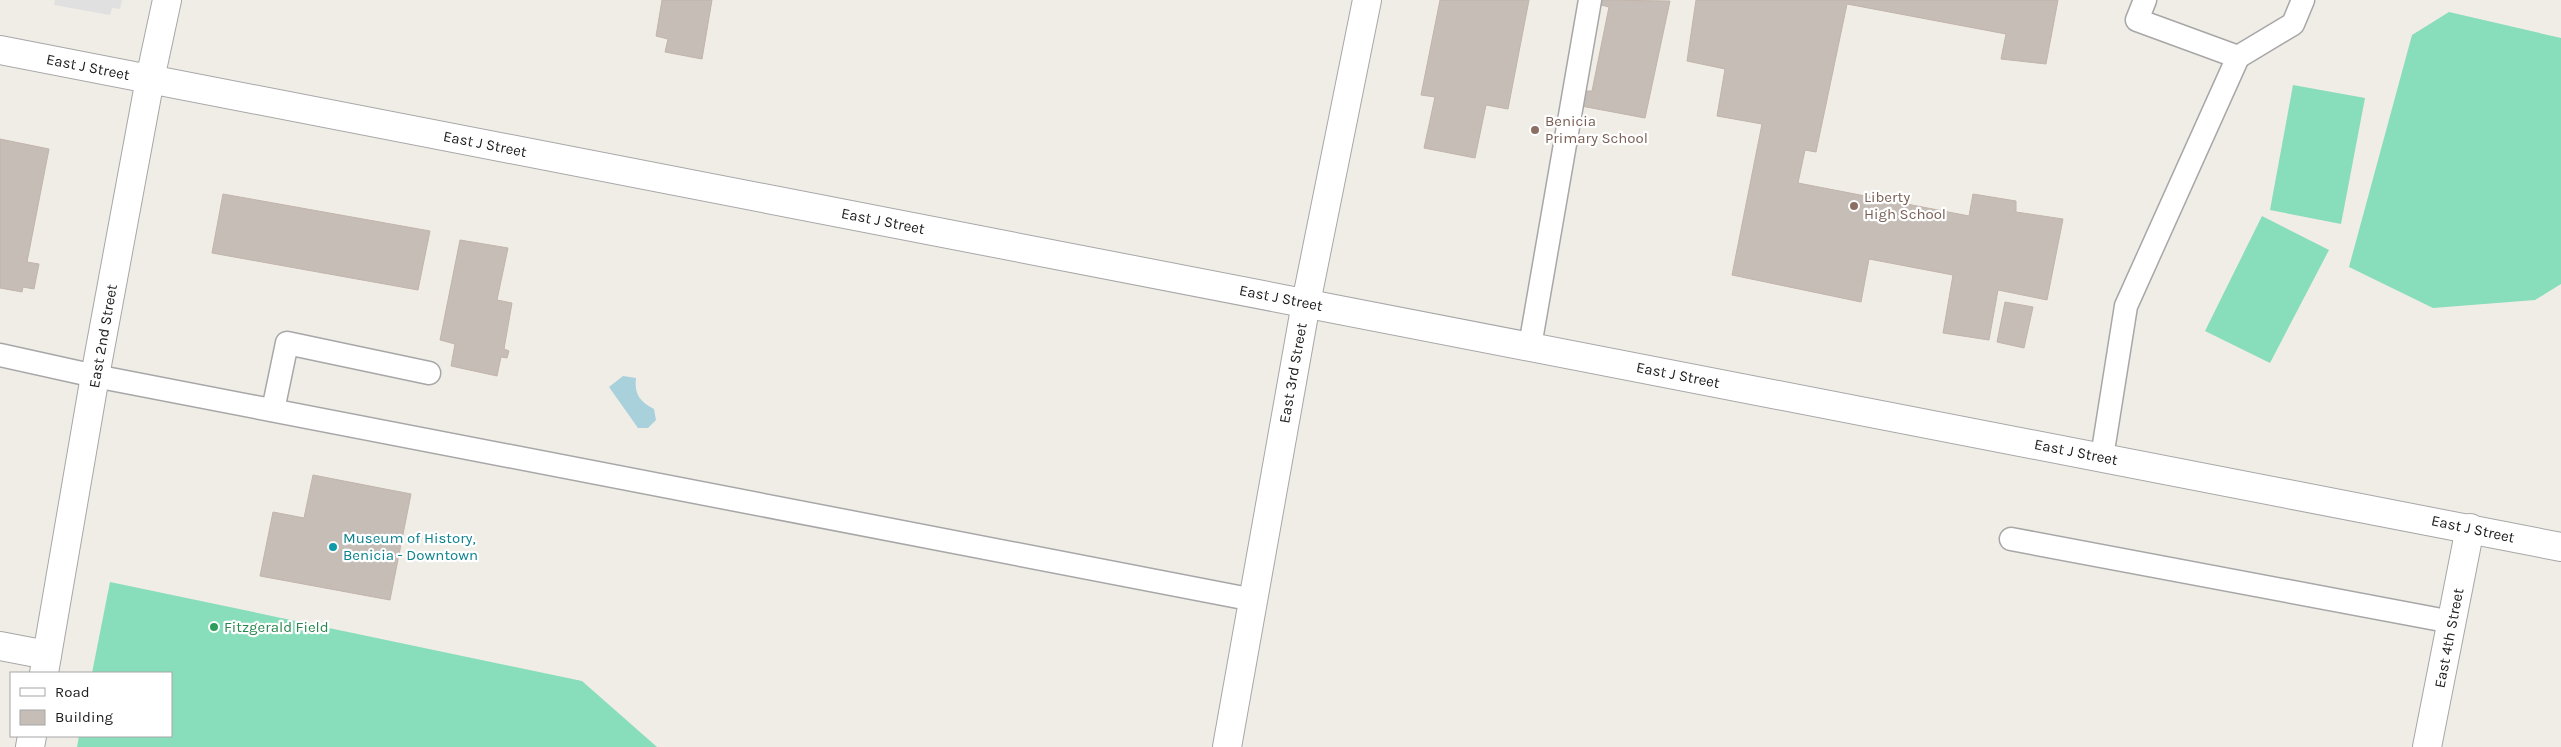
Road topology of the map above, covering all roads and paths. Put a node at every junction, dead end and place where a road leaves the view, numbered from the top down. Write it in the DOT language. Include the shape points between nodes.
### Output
graph roads {
  1 [pos="167,0"];
  2 [pos="1366,0"];
  3 [pos="1590,0"];
  4 [pos="2145,0"];
  5 [pos="2303,0"];
  6 [pos="0,50"];
  7 [pos="2238,57"];
  8 [pos="150,79"];
  9 [pos="1306,303"];
  10 [pos="1530,346"];
  11 [pos="0,355"];
  12 [pos="429,372"];
  13 [pos="95,376"];
  14 [pos="273,410"];
  15 [pos="2102,457"];
  16 [pos="2470,528"];
  17 [pos="2011,539"];
  18 [pos="2561,547"];
  19 [pos="1254,600"];
  20 [pos="2452,622"];
  21 [pos="0,646"];
  22 [pos="46,664"];
  23 [pos="1227,747"];
  24 [pos="2427,747"];
  1 -- 8 [label="street, East 2nd Street"];
  2 -- 9 [label="street, East 3rd Street"];
  3 -- 10 [label="lane"];
  4 -- 7 [label="lane" via="2137,20"];
  5 -- 7 [label="lane" via="2293,24"];
  6 -- 8 [label="street, East J Street"];
  7 -- 15 [label="lane" via="2126,306"];
  8 -- 9 [label="street, East J Street"];
  8 -- 13 [label="street, East 2nd Street"];
  9 -- 10 [label="street, East J Street"];
  9 -- 19 [label="street, East 3rd Street"];
  10 -- 15 [label="street, East J Street"];
  11 -- 13 [label="lane"];
  12 -- 14 [label="lane" via="287,343"];
  13 -- 14 [label="lane"];
  13 -- 22 [label="street, East 2nd Street"];
  14 -- 19 [label="lane"];
  15 -- 16 [label="street, East J Street"];
  16 -- 18 [label="street, East J Street"];
  16 -- 20 [label="street, East 4th Street"];
  17 -- 20 [label="lane"];
  19 -- 23 [label="street, East 3rd Street"];
  20 -- 24 [label="street, East 4th Street"];
  21 -- 22 [label="street"];
}
